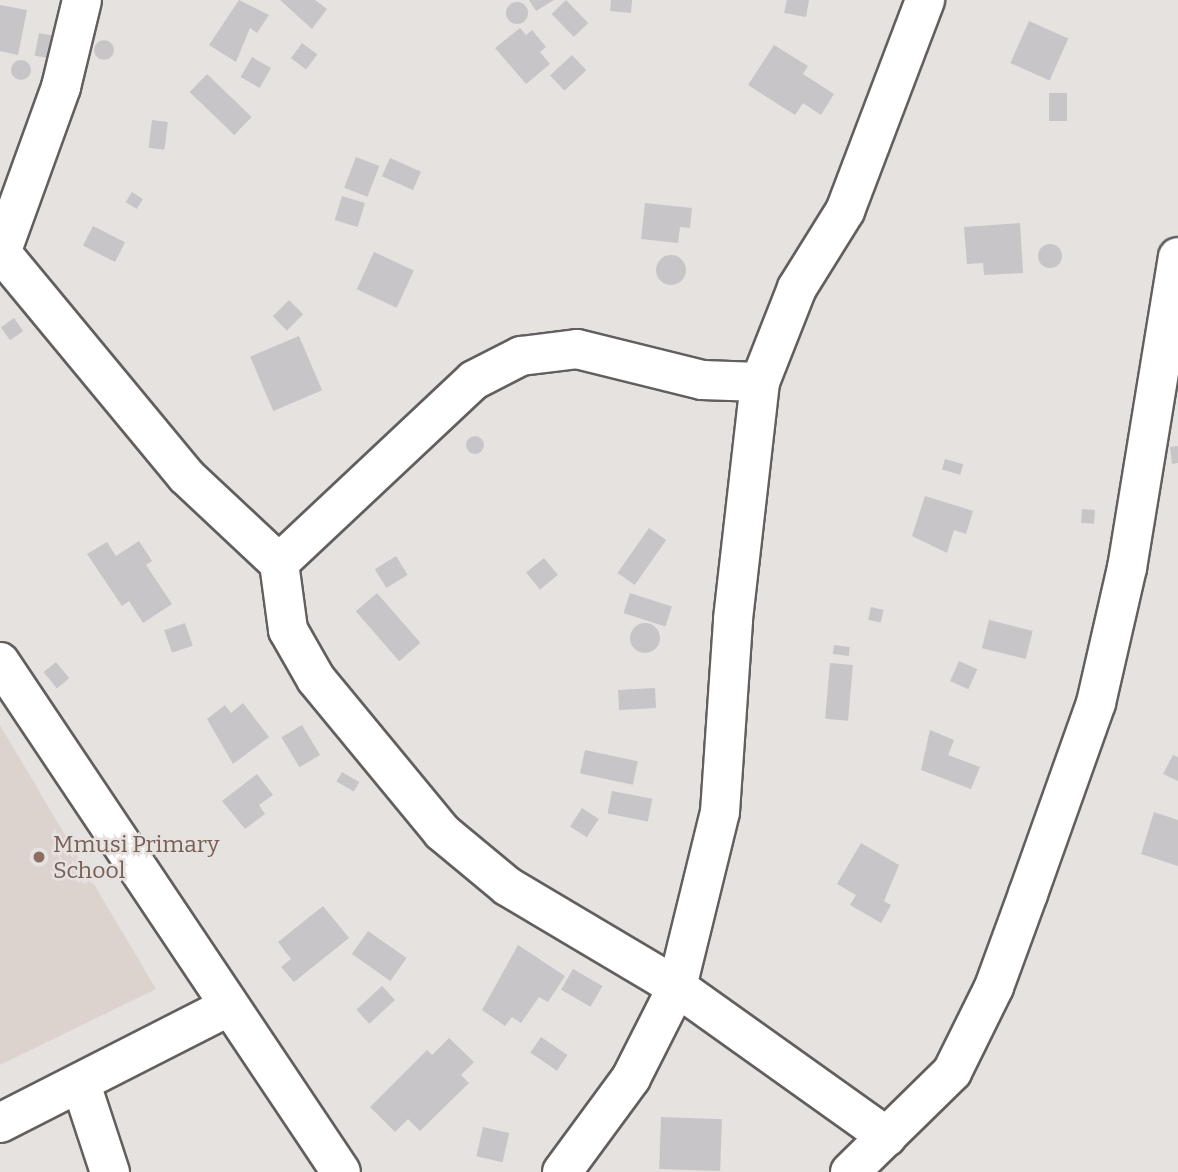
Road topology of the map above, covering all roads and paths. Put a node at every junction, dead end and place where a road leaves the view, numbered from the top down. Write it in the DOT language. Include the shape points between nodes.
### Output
graph roads {
  1 [pos="82,0"];
  2 [pos="925,0"];
  3 [pos="1,252"];
  4 [pos="1178,257"];
  5 [pos="760,382"];
  6 [pos="279,563"];
  7 [pos="0,662"];
  8 [pos="677,987"];
  9 [pos="226,1008"];
  10 [pos="81,1084"];
  11 [pos="0,1123"];
  12 [pos="887,1137"];
  13 [pos="110,1172"];
  14 [pos="341,1172"];
  15 [pos="562,1172"];
  16 [pos="850,1172"];
  1 -- 3 [label="street" via="61,87"];
  2 -- 5 [label="street" via="845,211 797,288"];
  3 -- 6 [label="street" via="186,476"];
  4 -- 12 [label="street" via="1127,568 1096,703 994,987 952,1072"];
  5 -- 6 [label="street" via="702,380 577,349 521,356 457,395"];
  5 -- 8 [label="street" via="733,619 720,813"];
  6 -- 8 [label="street" via="288,630 316,679 442,832 507,886"];
  7 -- 9 [label="street"];
  8 -- 12 [label="street"];
  8 -- 15 [label="street" via="631,1078"];
  9 -- 10 [label="street"];
  9 -- 14 [label="street"];
  10 -- 11 [label="street"];
  10 -- 13 [label="street"];
  12 -- 16 [label="street"];
}
